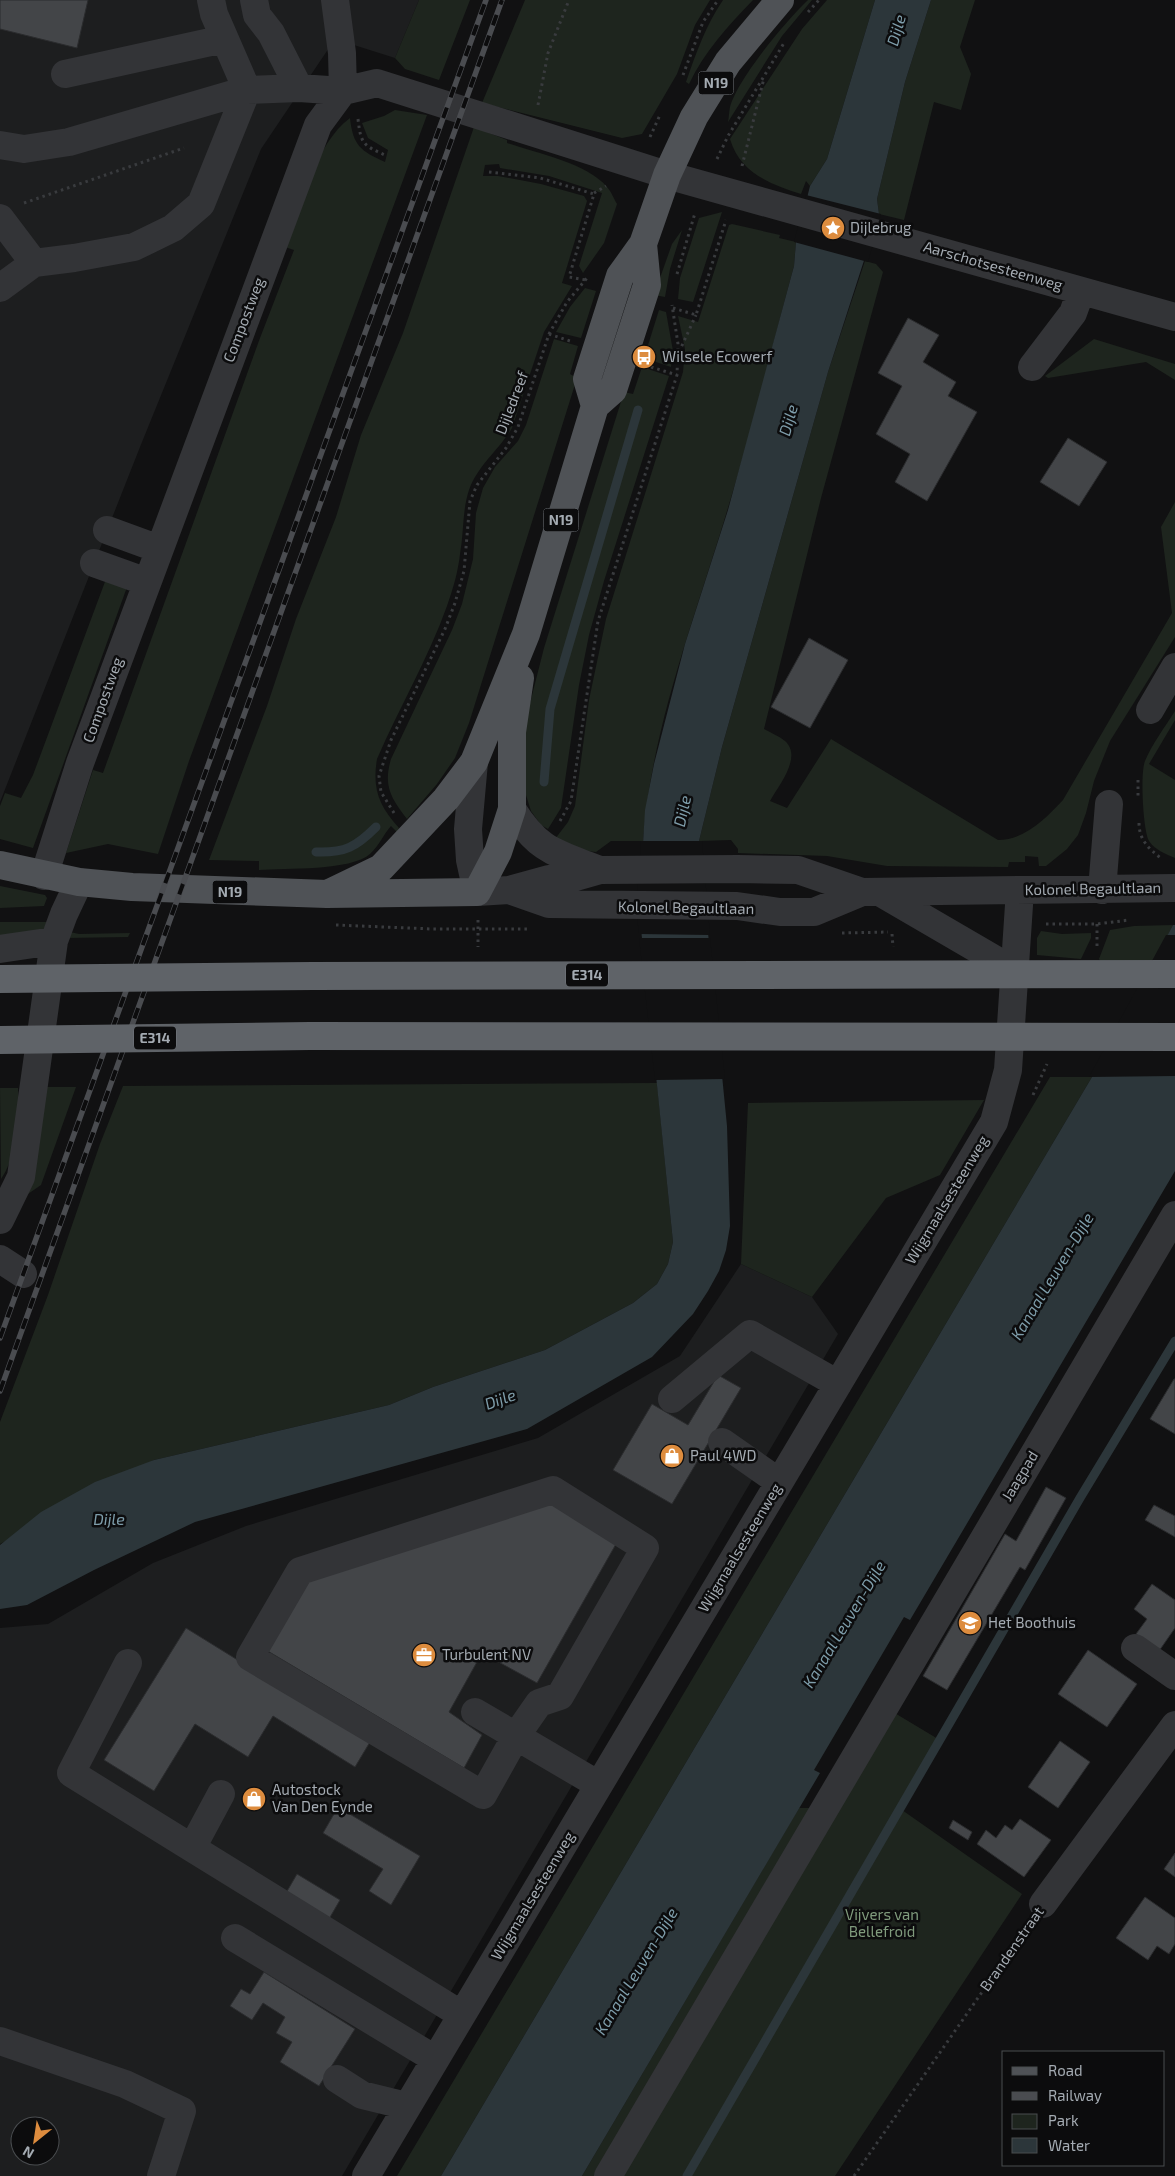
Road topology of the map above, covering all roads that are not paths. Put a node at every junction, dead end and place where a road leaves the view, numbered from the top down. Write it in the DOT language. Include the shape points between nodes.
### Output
graph roads {
  1 [pos="211,0"];
  2 [pos="254,0"];
  3 [pos="335,0"];
  4 [pos="780,0"];
  5 [pos="224,39"];
  6 [pos="65,74"];
  7 [pos="299,88"];
  8 [pos="247,90"];
  9 [pos="343,90"];
  10 [pos="0,145"];
  11 [pos="666,175"];
  12 [pos="0,218"];
  13 [pos="34,263"];
  14 [pos="0,288"];
  15 [pos="1081,291"];
  16 [pos="1175,317"];
  17 [pos="1032,367"];
  18 [pos="107,530"];
  19 [pos="159,549"];
  20 [pos="94,563"];
  21 [pos="147,582"];
  22 [pos="526,634"];
  23 [pos="1175,667"];
  24 [pos="1150,710"];
  25 [pos="474,762"];
  26 [pos="1108,804"];
  27 [pos="512,809"];
  28 [pos="0,865"];
  29 [pos="600,870"];
  30 [pos="44,876"];
  31 [pos="1171,880"];
  32 [pos="79,882"];
  33 [pos="508,890"];
  34 [pos="1020,890"];
  35 [pos="1102,890"];
  36 [pos="477,892"];
  37 [pos="871,892"];
  38 [pos="327,894"];
  39 [pos="54,941"];
  40 [pos="0,949"];
  41 [pos="1175,974"];
  42 [pos="0,980"];
  43 [pos="1015,982"];
  44 [pos="1175,1037"];
  45 [pos="0,1040"];
  46 [pos="1175,1215"];
  47 [pos="0,1218"];
  48 [pos="0,1259"];
  49 [pos="23,1274"];
  50 [pos="838,1384"];
  51 [pos="672,1398"];
  52 [pos="722,1442"];
  53 [pos="779,1482"];
  54 [pos="1135,1648"];
  55 [pos="128,1663"];
  56 [pos="1175,1676"];
  57 [pos="475,1712"];
  58 [pos="1175,1725"];
  59 [pos="516,1736"];
  60 [pos="599,1785"];
  61 [pos="221,1794"];
  62 [pos="192,1848"];
  63 [pos="1044,1904"];
  64 [pos="235,1938"];
  65 [pos="462,2016"];
  66 [pos="0,2040"];
  67 [pos="435,2059"];
  68 [pos="337,2079"];
  69 [pos="407,2106"];
  70 [pos="161,2176"];
  71 [pos="366,2176"];
  72 [pos="608,2176"];
  1 -- 5 [label="street"];
  2 -- 7 [label="street" via="257,15 272,32"];
  3 -- 9 [label="street"];
  4 -- 11 [label="main road, N19" via="728,62 694,117"];
  5 -- 6 [label="street"];
  5 -- 8 [label="street"];
  7 -- 8 [label="street"];
  7 -- 9 [label="street"];
  8 -- 10 [label="street" via="69,142 24,149"];
  8 -- 13 [label="street" via="201,204 173,228 134,246"];
  9 -- 11 [label="street" via="377,83"];
  9 -- 19 [label="street, Compostweg" via="318,125"];
  11 -- 15 [label="street, Aarschotsesteenweg"];
  11 -- 22 [label="main road, N19" via="643,244 620,276 587,379 595,406"];
  12 -- 13 [label="street"];
  13 -- 14 [label="street"];
  15 -- 16 [label="street, Aarschotsesteenweg"];
  15 -- 17 [label="street" via="1073,313"];
  18 -- 19 [label="street"];
  19 -- 21 [label="street, Compostweg"];
  20 -- 21 [label="street"];
  21 -- 30 [label="street, Compostweg" via="74,778"];
  22 -- 25 [label="main road, N19"];
  22 -- 27 [label="main road, N19" via="512,732"];
  23 -- 24 [label="street"];
  25 -- 36 [label="street, N19" via="468,829"];
  25 -- 38 [label="main road, N19" via="446,799 381,868"];
  26 -- 35 [label="street"];
  27 -- 29 [label="street" via="541,846"];
  27 -- 36 [label="main road, N19" via="498,852"];
  28 -- 30 [label="main road, N19"];
  29 -- 33 [label="street, Kolonel Begaultlaan"];
  29 -- 37 [label="street, Kolonel Begaultlaan" via="798,870"];
  30 -- 32 [label="main road, N19"];
  31 -- 35 [label="street, Kolonel Begaultlaan"];
  32 -- 38 [label="main road, N19"];
  32 -- 39 [label="street"];
  33 -- 36 [label="street, Kolonel Begaultlaan"];
  33 -- 37 [label="street, Kolonel Begaultlaan" via="549,904 737,906 780,912 814,912"];
  34 -- 35 [label="street, Kolonel Begaultlaan"];
  34 -- 37 [label="street, Kolonel Begaultlaan"];
  34 -- 43 [label="street, Wijgmaalsesteenweg"];
  36 -- 38 [label="main road, N19"];
  37 -- 43 [label="street" via="996,960"];
  39 -- 40 [label="street"];
  39 -- 47 [label="street" via="22,1177"];
  41 -- 42 [label="highway, E314, bridge"];
  43 -- 50 [label="street, Wijgmaalsesteenweg" via="1008,1070 994,1122"];
  44 -- 45 [label="highway, E314, bridge" via="310,1036"];
  46 -- 72 [label="street, Jaagpad"];
  48 -- 49 [label="street"];
  50 -- 51 [label="street" via="750,1334"];
  50 -- 53 [label="street, Wijgmaalsesteenweg"];
  52 -- 53 [label="street"];
  53 -- 60 [label="street, Wijgmaalsesteenweg"];
  54 -- 56 [label="street"];
  55 -- 62 [label="street" via="71,1773"];
  57 -- 59 [label="street"];
  58 -- 63 [label="street, Brandenstraat"];
  59 -- 59 [label="street" via="539,1703 560,1696 645,1548 554,1490 300,1571 250,1657 483,1795"];
  59 -- 60 [label="street"];
  60 -- 65 [label="street, Wijgmaalsesteenweg"];
  61 -- 62 [label="street"];
  62 -- 65 [label="street"];
  64 -- 67 [label="street"];
  65 -- 67 [label="street, Wijgmaalsesteenweg"];
  66 -- 70 [label="street" via="125,2084 182,2111"];
  67 -- 69 [label="street, Wijgmaalsesteenweg"];
  68 -- 69 [label="street" via="362,2095"];
  69 -- 71 [label="street, Wijgmaalsesteenweg"];
}
